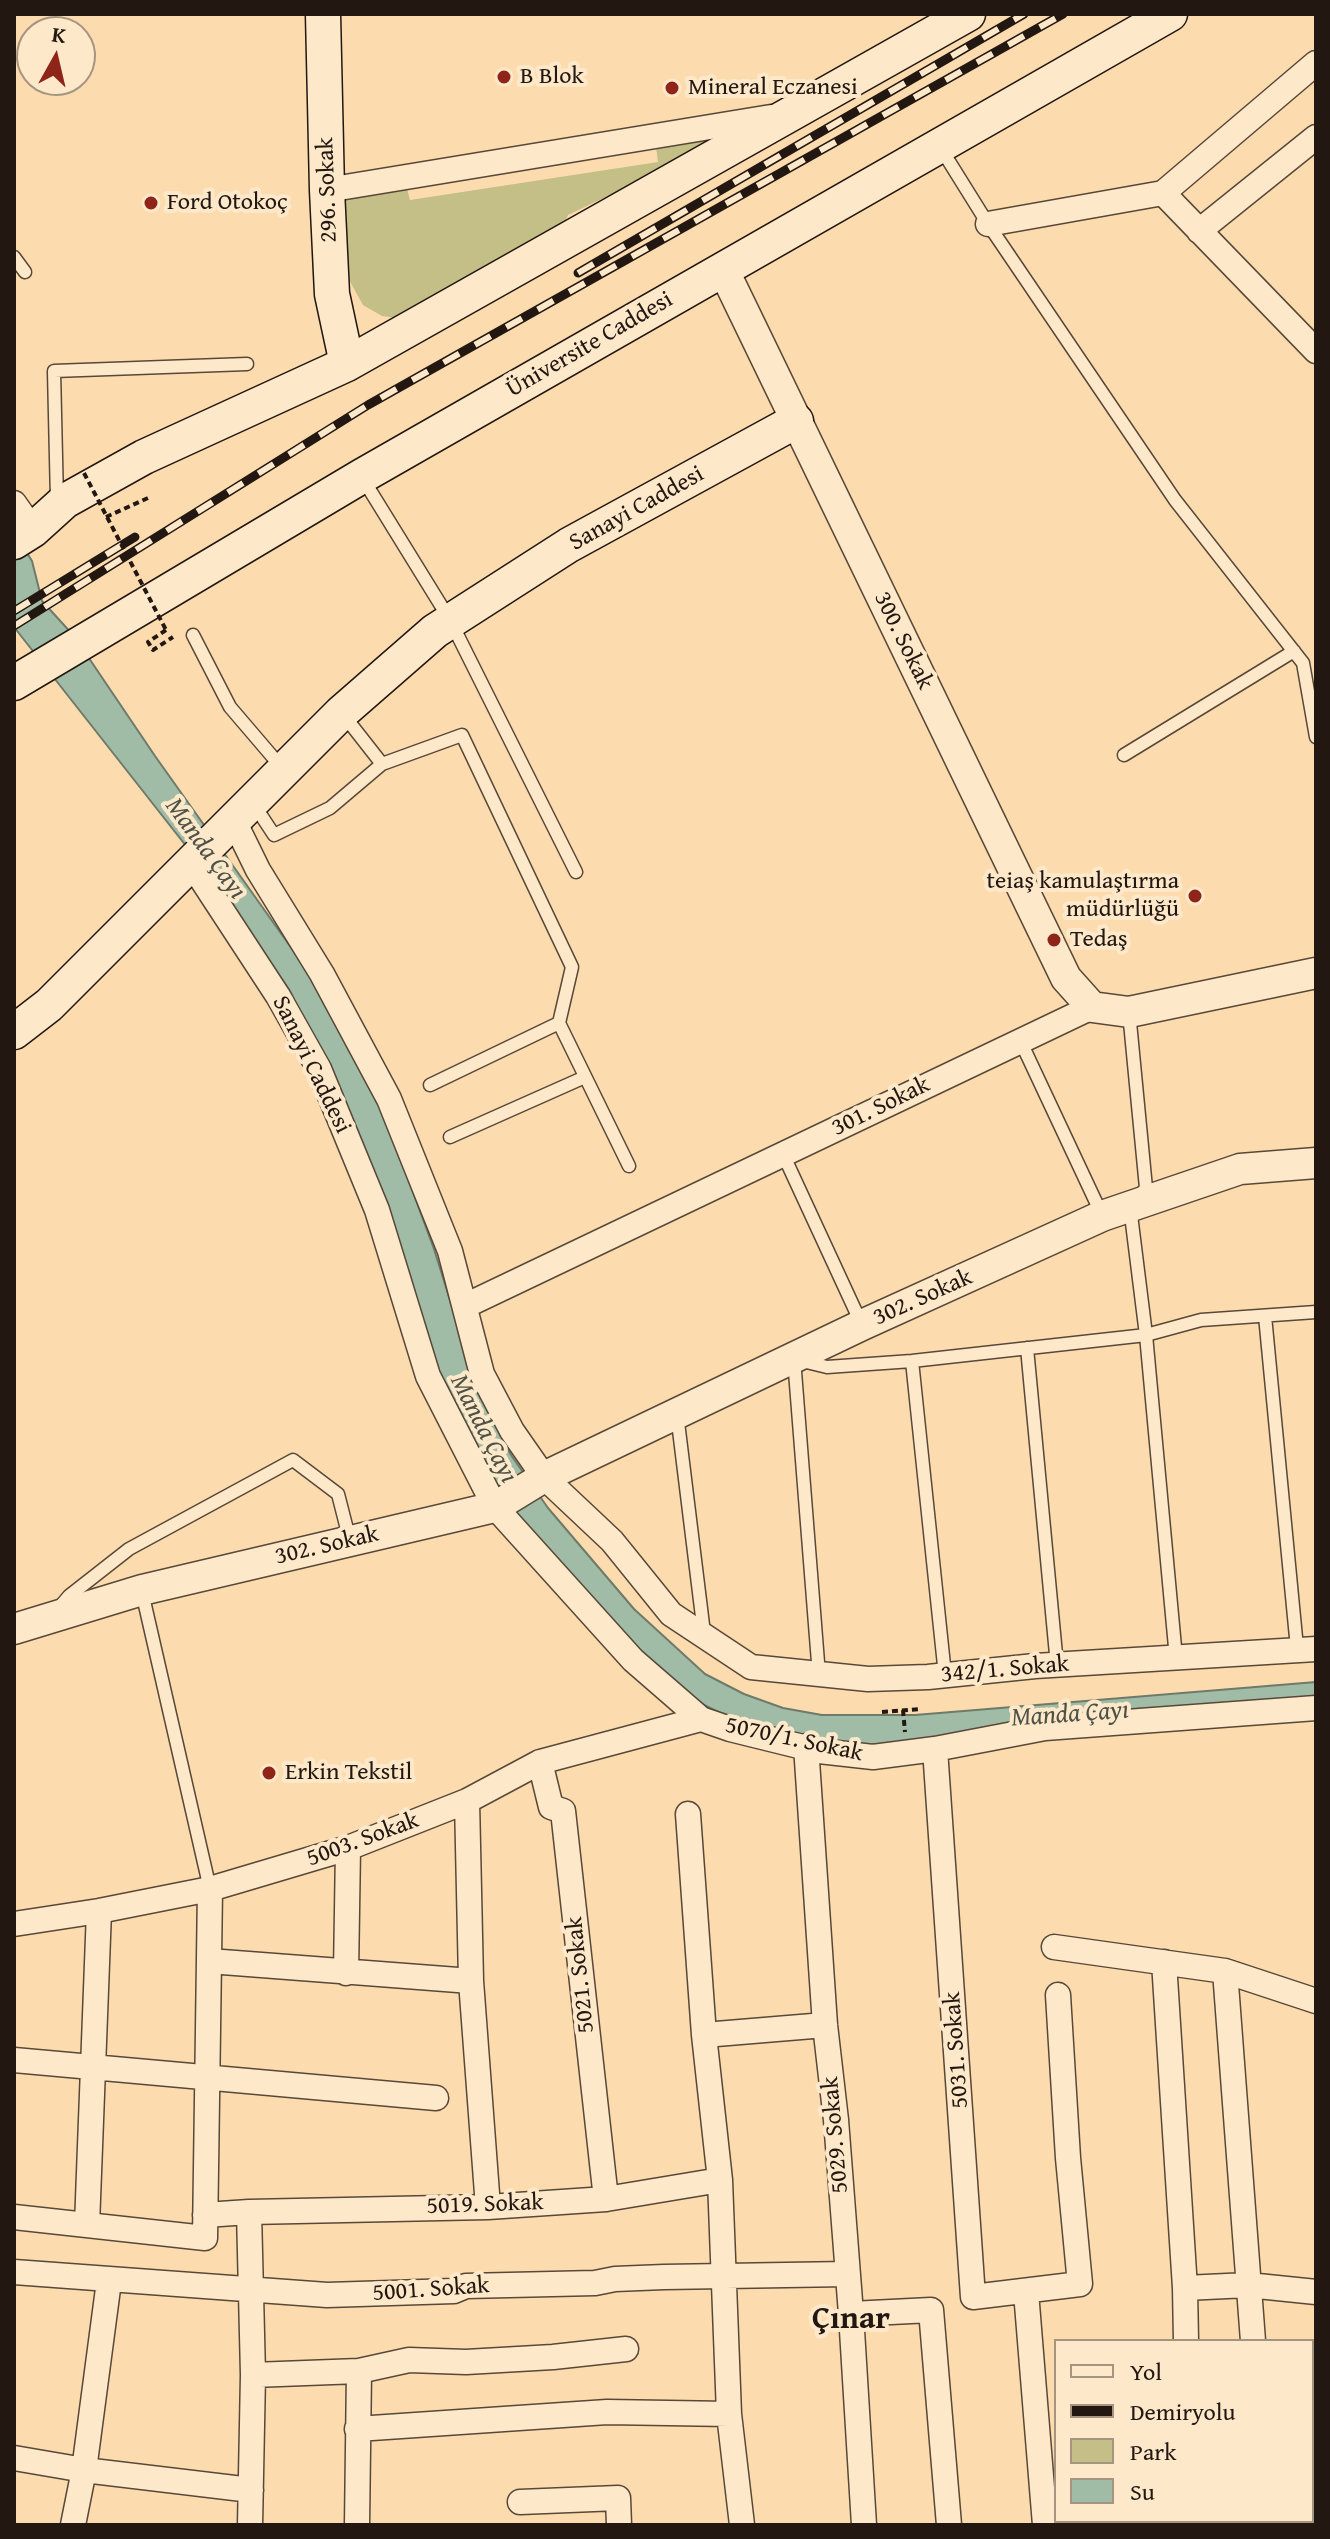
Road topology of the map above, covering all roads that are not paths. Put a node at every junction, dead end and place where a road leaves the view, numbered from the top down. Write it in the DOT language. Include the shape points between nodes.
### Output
graph roads {
  1 [pos="323,14"];
  2 [pos="968,14"];
  3 [pos="1170,14"];
  4 [pos="1316,63"];
  5 [pos="790,115"];
  6 [pos="1316,137"];
  7 [pos="939,144"];
  8 [pos="327,190"];
  9 [pos="1163,193"];
  10 [pos="988,224"];
  11 [pos="1199,231"];
  12 [pos="14,257"];
  13 [pos="723,269"];
  14 [pos="25,272"];
  15 [pos="1316,351"];
  16 [pos="247,364"];
  17 [pos="347,364"];
  18 [pos="796,421"];
  19 [pos="362,476"];
  20 [pos="14,503"];
  21 [pos="32,529"];
  22 [pos="450,620"];
  23 [pos="193,635"];
  24 [pos="1294,651"];
  25 [pos="1303,663"];
  26 [pos="1316,670"];
  27 [pos="14,683"];
  28 [pos="341,713"];
  29 [pos="1316,737"];
  30 [pos="1124,755"];
  31 [pos="382,764"];
  32 [pos="283,769"];
  33 [pos="237,814"];
  34 [pos="194,861"];
  35 [pos="576,872"];
  36 [pos="1316,973"];
  37 [pos="1092,1007"];
  38 [pos="1129,1012"];
  39 [pos="559,1023"];
  40 [pos="14,1032"];
  41 [pos="1020,1040"];
  42 [pos="585,1077"];
  43 [pos="430,1085"];
  44 [pos="450,1137"];
  45 [pos="783,1154"];
  46 [pos="1316,1163"];
  47 [pos="629,1166"];
  48 [pos="1116,1212"];
  49 [pos="465,1306"];
  50 [pos="1316,1312"];
  51 [pos="1265,1316"];
  52 [pos="862,1325"];
  53 [pos="1146,1335"];
  54 [pos="1027,1348"];
  55 [pos="794,1359"];
  56 [pos="912,1361"];
  57 [pos="677,1414"];
  58 [pos="544,1477"];
  59 [pos="495,1507"];
  60 [pos="350,1541"];
  61 [pos="142,1590"];
  62 [pos="51,1618"];
  63 [pos="14,1629"];
  64 [pos="704,1636"];
  65 [pos="1307,1649"];
  66 [pos="1176,1658"];
  67 [pos="1057,1665"];
  68 [pos="819,1675"];
  69 [pos="945,1675"];
  70 [pos="1316,1708"];
  71 [pos="701,1719"];
  72 [pos="806,1746"];
  73 [pos="935,1749"];
  74 [pos="540,1762"];
  75 [pos="467,1801"];
  76 [pos="688,1814"];
  77 [pos="348,1848"];
  78 [pos="210,1889"];
  79 [pos="99,1911"];
  80 [pos="14,1924"];
  81 [pos="1054,1947"];
  82 [pos="209,1961"];
  83 [pos="1164,1962"];
  84 [pos="1225,1971"];
  85 [pos="346,1973"];
  86 [pos="471,1981"];
  87 [pos="1058,1995"];
  88 [pos="1316,2001"];
  89 [pos="825,2025"];
  90 [pos="704,2035"];
  91 [pos="14,2060"];
  92 [pos="94,2067"];
  93 [pos="206,2078"];
  94 [pos="436,2098"];
  95 [pos="720,2180"];
  96 [pos="606,2199"];
  97 [pos="488,2207"];
  98 [pos="249,2212"];
  99 [pos="205,2215"];
  100 [pos="14,2217"];
  101 [pos="87,2225"];
  102 [pos="14,2272"];
  103 [pos="847,2274"];
  104 [pos="722,2277"];
  105 [pos="109,2281"];
  106 [pos="1248,2285"];
  107 [pos="1185,2288"];
  108 [pos="251,2291"];
  109 [pos="1026,2292"];
  110 [pos="1316,2292"];
  111 [pos="851,2314"];
  112 [pos="1186,2339"];
  113 [pos="1253,2339"];
  114 [pos="626,2349"];
  115 [pos="359,2371"];
  116 [pos="253,2375"];
  117 [pos="729,2414"];
  118 [pos="357,2429"];
  119 [pos="14,2458"];
  120 [pos="84,2470"];
  121 [pos="251,2490"];
  122 [pos="520,2502"];
  123 [pos="73,2525"];
  124 [pos="250,2525"];
  125 [pos="357,2525"];
  126 [pos="619,2525"];
  127 [pos="742,2525"];
  128 [pos="864,2525"];
  129 [pos="949,2525"];
  130 [pos="1045,2525"];
  1 -- 8 [label="main road, 296. Sokak"];
  2 -- 5 [label="main road"];
  3 -- 7 [label="main road, Üniversite Caddesi"];
  4 -- 9 [label="street"];
  5 -- 8 [label="street"];
  5 -- 17 [label="main road"];
  6 -- 11 [label="street"];
  7 -- 10 [label="lane"];
  7 -- 13 [label="main road, Üniversite Caddesi"];
  8 -- 17 [label="main road, 296. Sokak" via="332,294"];
  9 -- 10 [label="street"];
  9 -- 11 [label="street"];
  10 -- 24 [label="lane" via="1175,500"];
  11 -- 15 [label="street"];
  12 -- 14 [label="lane"];
  13 -- 18 [label="street, 300. Sokak"];
  13 -- 19 [label="main road, Üniversite Caddesi"];
  16 -- 21 [label="lane" via="54,371"];
  17 -- 21 [label="main road" via="144,457 65,501"];
  18 -- 22 [label="main road, Sanayi Caddesi" via="569,545"];
  18 -- 37 [label="street, 300. Sokak" via="1066,978"];
  19 -- 22 [label="lane"];
  19 -- 27 [label="main road, Üniversite Caddesi"];
  20 -- 21 [label="street"];
  22 -- 28 [label="main road, Sanayi Caddesi"];
  22 -- 35 [label="lane"];
  23 -- 32 [label="lane" via="230,707"];
  24 -- 25 [label="lane"];
  24 -- 30 [label="lane"];
  25 -- 26 [label="lane"];
  25 -- 29 [label="lane"];
  28 -- 31 [label="lane"];
  28 -- 32 [label="main road, Sanayi Caddesi"];
  31 -- 33 [label="lane" via="330,808 274,835"];
  31 -- 39 [label="lane" via="462,735 572,967"];
  32 -- 33 [label="main road, Sanayi Caddesi"];
  33 -- 34 [label="main road, Sanayi Caddesi"];
  33 -- 49 [label="street, 342/1. Sokak" via="258,870 389,1099 450,1251"];
  34 -- 40 [label="main road, Sanayi Caddesi" via="49,1005"];
  34 -- 59 [label="street, Sanayi Caddesi" via="319,1069 377,1210 428,1376"];
  36 -- 38 [label="street"];
  37 -- 38 [label="street"];
  37 -- 41 [label="street, 301. Sokak"];
  38 -- 48 [label="lane" via="1146,1188"];
  39 -- 42 [label="lane"];
  39 -- 43 [label="lane"];
  41 -- 45 [label="street, 301. Sokak"];
  41 -- 48 [label="lane"];
  42 -- 44 [label="lane"];
  42 -- 47 [label="lane"];
  45 -- 49 [label="street, 301. Sokak"];
  45 -- 52 [label="lane"];
  46 -- 48 [label="street, 302. Sokak" via="1240,1169"];
  48 -- 52 [label="street, 302. Sokak"];
  48 -- 53 [label="lane"];
  49 -- 58 [label="street, 342/1. Sokak" via="482,1374"];
  50 -- 51 [label="lane"];
  51 -- 53 [label="lane" via="1201,1320"];
  51 -- 65 [label="lane"];
  52 -- 55 [label="street, 302. Sokak"];
  53 -- 54 [label="lane"];
  53 -- 66 [label="lane"];
  54 -- 56 [label="lane"];
  54 -- 67 [label="lane"];
  55 -- 56 [label="lane" via="827,1367"];
  55 -- 57 [label="street, 302. Sokak"];
  55 -- 68 [label="lane"];
  56 -- 69 [label="lane"];
  57 -- 58 [label="street, 302. Sokak"];
  57 -- 64 [label="lane"];
  58 -- 59 [label="street, 302. Sokak"];
  58 -- 64 [label="street, 342/1. Sokak" via="612,1541 671,1614"];
  59 -- 60 [label="street, 302. Sokak"];
  59 -- 71 [label="street" via="633,1660"];
  60 -- 61 [label="street, 302. Sokak"];
  60 -- 62 [label="lane" via="338,1494 293,1460 129,1549 69,1596"];
  61 -- 62 [label="street, 302. Sokak"];
  61 -- 78 [label="lane"];
  62 -- 63 [label="street, 302. Sokak"];
  64 -- 68 [label="street, 342/1. Sokak" via="751,1667"];
  65 -- 66 [label="street, 342/1. Sokak"];
  66 -- 67 [label="street, 342/1. Sokak"];
  67 -- 69 [label="street, 342/1. Sokak"];
  68 -- 69 [label="street, 342/1. Sokak"];
  70 -- 73 [label="street, 5070/1. Sokak" via="1045,1728"];
  71 -- 72 [label="street, 5070/1. Sokak"];
  71 -- 74 [label="street, 5003. Sokak"];
  72 -- 73 [label="street, 5070/1. Sokak" via="873,1757"];
  72 -- 89 [label="street, 5029. Sokak"];
  73 -- 109 [label="street, 5031. Sokak" via="973,2297"];
  74 -- 75 [label="street, 5003. Sokak"];
  74 -- 96 [label="street, 5021. Sokak" via="551,1807 563,1811"];
  75 -- 77 [label="street, 5003. Sokak"];
  75 -- 86 [label="street"];
  76 -- 90 [label="street"];
  77 -- 78 [label="street, 5003. Sokak"];
  77 -- 85 [label="street"];
  78 -- 79 [label="street, 5003. Sokak"];
  78 -- 82 [label="street"];
  79 -- 80 [label="street, 5003. Sokak"];
  79 -- 92 [label="street"];
  81 -- 83 [label="street"];
  82 -- 85 [label="street"];
  82 -- 93 [label="street"];
  83 -- 84 [label="street"];
  83 -- 107 [label="street"];
  84 -- 88 [label="street"];
  84 -- 106 [label="street"];
  85 -- 86 [label="street"];
  86 -- 97 [label="street"];
  87 -- 109 [label="street" via="1080,2284"];
  89 -- 90 [label="street"];
  89 -- 103 [label="street, 5029. Sokak"];
  90 -- 95 [label="street"];
  91 -- 92 [label="street"];
  92 -- 93 [label="street"];
  92 -- 101 [label="street"];
  93 -- 94 [label="street"];
  93 -- 99 [label="street"];
  95 -- 96 [label="street, 5019. Sokak"];
  95 -- 104 [label="street"];
  96 -- 97 [label="street, 5019. Sokak"];
  97 -- 98 [label="street, 5019. Sokak"];
  98 -- 99 [label="street, 5019. Sokak"];
  98 -- 108 [label="street"];
  99 -- 101 [label="street" via="205,2238"];
  100 -- 101 [label="street"];
  102 -- 105 [label="street, 5001. Sokak"];
  103 -- 104 [label="street, 5001. Sokak"];
  103 -- 111 [label="street, 5029. Sokak"];
  104 -- 108 [label="street, 5001. Sokak" via="327,2295"];
  104 -- 117 [label="street"];
  105 -- 108 [label="street, 5001. Sokak"];
  105 -- 120 [label="street"];
  106 -- 107 [label="street"];
  106 -- 110 [label="street"];
  106 -- 113 [label="street"];
  107 -- 112 [label="street"];
  108 -- 116 [label="street"];
  109 -- 130 [label="street"];
  111 -- 128 [label="street, 5029. Sokak"];
  111 -- 129 [label="street" via="931,2310"];
  114 -- 115 [label="street" via="466,2362 409,2360"];
  115 -- 116 [label="street"];
  115 -- 118 [label="street"];
  116 -- 121 [label="street"];
  117 -- 118 [label="street" via="607,2412"];
  117 -- 127 [label="street"];
  118 -- 125 [label="street"];
  119 -- 120 [label="street"];
  120 -- 121 [label="street"];
  120 -- 123 [label="street"];
  121 -- 124 [label="street"];
  122 -- 126 [label="street" via="618,2498"];
}
